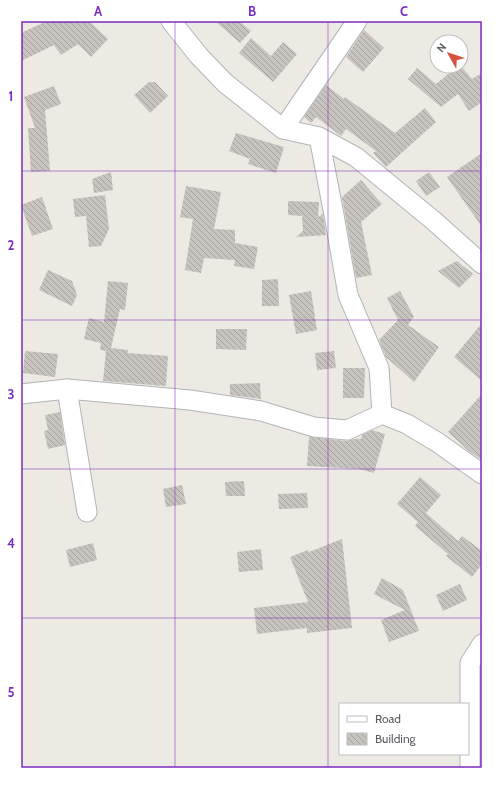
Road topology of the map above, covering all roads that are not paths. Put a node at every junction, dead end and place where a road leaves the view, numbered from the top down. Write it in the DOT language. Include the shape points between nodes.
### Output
graph roads {
  1 [pos="357,21"];
  2 [pos="178,24"];
  3 [pos="283,129"];
  4 [pos="319,137"];
  5 [pos="482,264"];
  6 [pos="68,389"];
  7 [pos="21,394"];
  8 [pos="382,414"];
  9 [pos="482,474"];
  10 [pos="87,512"];
  11 [pos="482,644"];
  12 [pos="470,768"];
  1 -- 3 [label="street"];
  2 -- 3 [label="street" via="199,56 225,83"];
  3 -- 4 [label="street"];
  4 -- 5 [label="street" via="356,157"];
  4 -- 8 [label="street" via="348,295 379,368"];
  6 -- 7 [label="street"];
  6 -- 8 [label="street" via="190,400 261,411 314,427 347,430"];
  6 -- 10 [label="street"];
  8 -- 9 [label="street" via="407,424"];
  11 -- 12 [label="street" via="470,663"];
}
